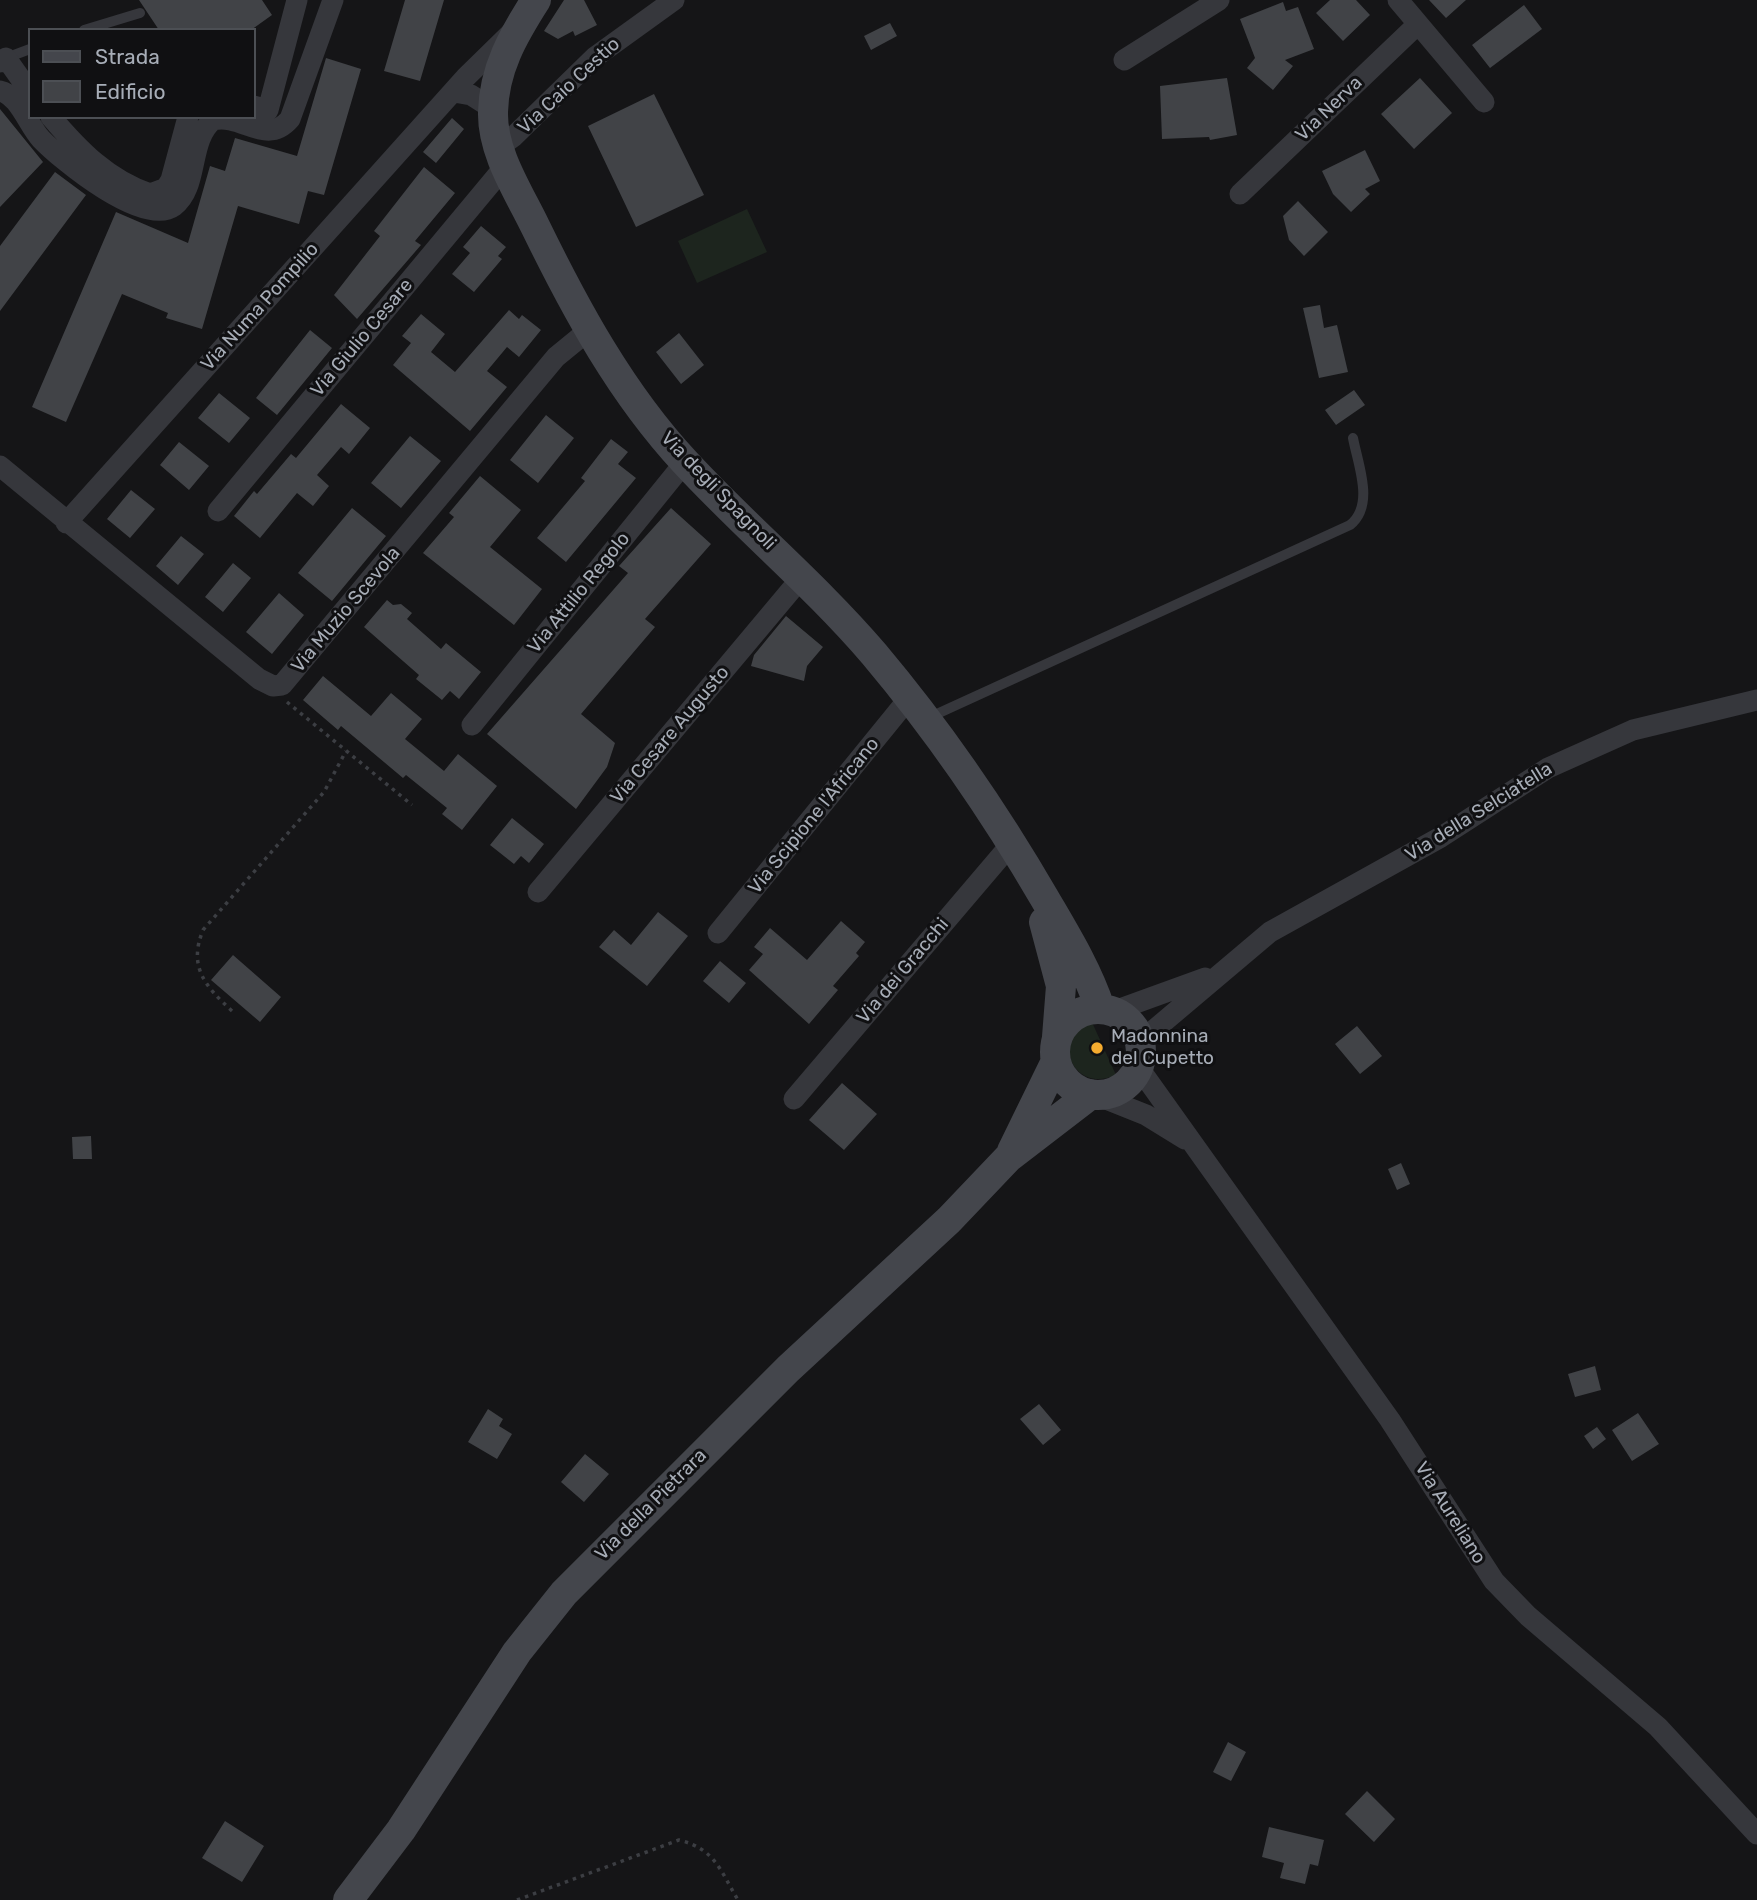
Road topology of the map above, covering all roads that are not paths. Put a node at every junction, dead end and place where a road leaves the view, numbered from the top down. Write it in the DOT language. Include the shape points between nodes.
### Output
graph roads {
  1 [pos="297,0"];
  2 [pos="333,0"];
  3 [pos="536,0"];
  4 [pos="674,0"];
  5 [pos="1219,0"];
  6 [pos="1398,0"];
  7 [pos="140,13"];
  8 [pos="1418,24"];
  9 [pos="518,27"];
  10 [pos="91,28"];
  11 [pos="28,50"];
  12 [pos="3,60"];
  13 [pos="1124,60"];
  14 [pos="28,90"];
  15 [pos="0,91"];
  16 [pos="453,92"];
  17 [pos="1484,102"];
  18 [pos="256,107"];
  19 [pos="493,109"];
  20 [pos="53,119"];
  21 [pos="187,119"];
  22 [pos="502,156"];
  23 [pos="1240,194"];
  24 [pos="589,330"];
  25 [pos="1353,438"];
  26 [pos="685,462"];
  27 [pos="0,466"];
  28 [pos="218,511"];
  29 [pos="66,523"];
  30 [pos="802,577"];
  31 [pos="1757,701"];
  32 [pos="917,709"];
  33 [pos="472,725"];
  34 [pos="1018,854"];
  35 [pos="538,892"];
  36 [pos="718,933"];
  37 [pos="1223,971"];
  38 [pos="1107,1009"];
  39 [pos="1056,1049"];
  40 [pos="1140,1054"];
  41 [pos="1093,1095"];
  42 [pos="794,1099"];
  43 [pos="1196,1146"];
  44 [pos="1009,1157"];
  45 [pos="1757,1834"];
  46 [pos="348,1900"];
  1 -- 18 [label="street" via="268,110"];
  2 -- 15 [label="street" via="290,119 272,131 229,119 213,120 204,129 181,197 165,210 136,205 78,172 38,136 12,97"];
  3 -- 9 [label="street, Via degli Spagnoli"];
  4 -- 22 [label="street, Via Caio Cestio" via="594,57 513,137"];
  5 -- 13 [label="street"];
  6 -- 8 [label="street"];
  7 -- 10 [label="lane"];
  8 -- 17 [label="street"];
  8 -- 23 [label="street, Via Nerva"];
  9 -- 16 [label="street, Via Numa Pompilio"];
  9 -- 19 [label="street, Via degli Spagnoli" via="502,60"];
  11 -- 12 [label="lane"];
  12 -- 14 [label="street"];
  16 -- 19 [label="street" via="471,95"];
  16 -- 29 [label="street, Via Numa Pompilio"];
  19 -- 22 [label="street, Via degli Spagnoli"];
  20 -- 21 [label="street" via="99,167 150,194 166,188 171,180"];
  22 -- 24 [label="street, Via degli Spagnoli"];
  22 -- 28 [label="street, Via Giulio Cesare"];
  24 -- 26 [label="street, Via degli Spagnoli" via="644,413"];
  24 -- 29 [label="street, Via Muzio Scevola" via="556,357 286,683 273,687 259,679"];
  25 -- 32 [label="lane" via="1364,500 1350,525"];
  26 -- 30 [label="street, Via degli Spagnoli"];
  26 -- 33 [label="street, Via Attilio Regolo"];
  27 -- 29 [label="street"];
  30 -- 32 [label="street, Via degli Spagnoli"];
  30 -- 35 [label="street, Via Cesare Augusto"];
  31 -- 37 [label="street, Via della Selciatella" via="1646,726 1576,753 1441,837 1283,924"];
  32 -- 34 [label="street, Via degli Spagnoli"];
  32 -- 36 [label="street, Via Scipione l'Africano"];
  34 -- 38 [label="street"];
  34 -- 39 [label="street, Via della Pietrara" via="1055,955 1061,986"];
  34 -- 42 [label="street, Via dei Gracchi"];
  37 -- 38 [label="street, Via della Selciatella"];
  37 -- 40 [label="street, Via della Selciatella"];
  38 -- 39 [label="street" via="1073,1016"];
  38 -- 40 [label="street" via="1132,1024"];
  39 -- 41 [label="street" via="1068,1083"];
  39 -- 44 [label="street, Via della Pietrara"];
  40 -- 41 [label="street" via="1126,1085"];
  40 -- 43 [label="street, Via Aureliano"];
  41 -- 43 [label="street, Via Aureliano" via="1146,1115"];
  41 -- 44 [label="street, Via della Pietrara"];
  43 -- 45 [label="street, Via Aureliano" via="1404,1441 1494,1581 1528,1616 1665,1733"];
  44 -- 46 [label="street, Via della Pietrara" via="949,1220 768,1388 557,1601 517,1652 401,1829"];
}
